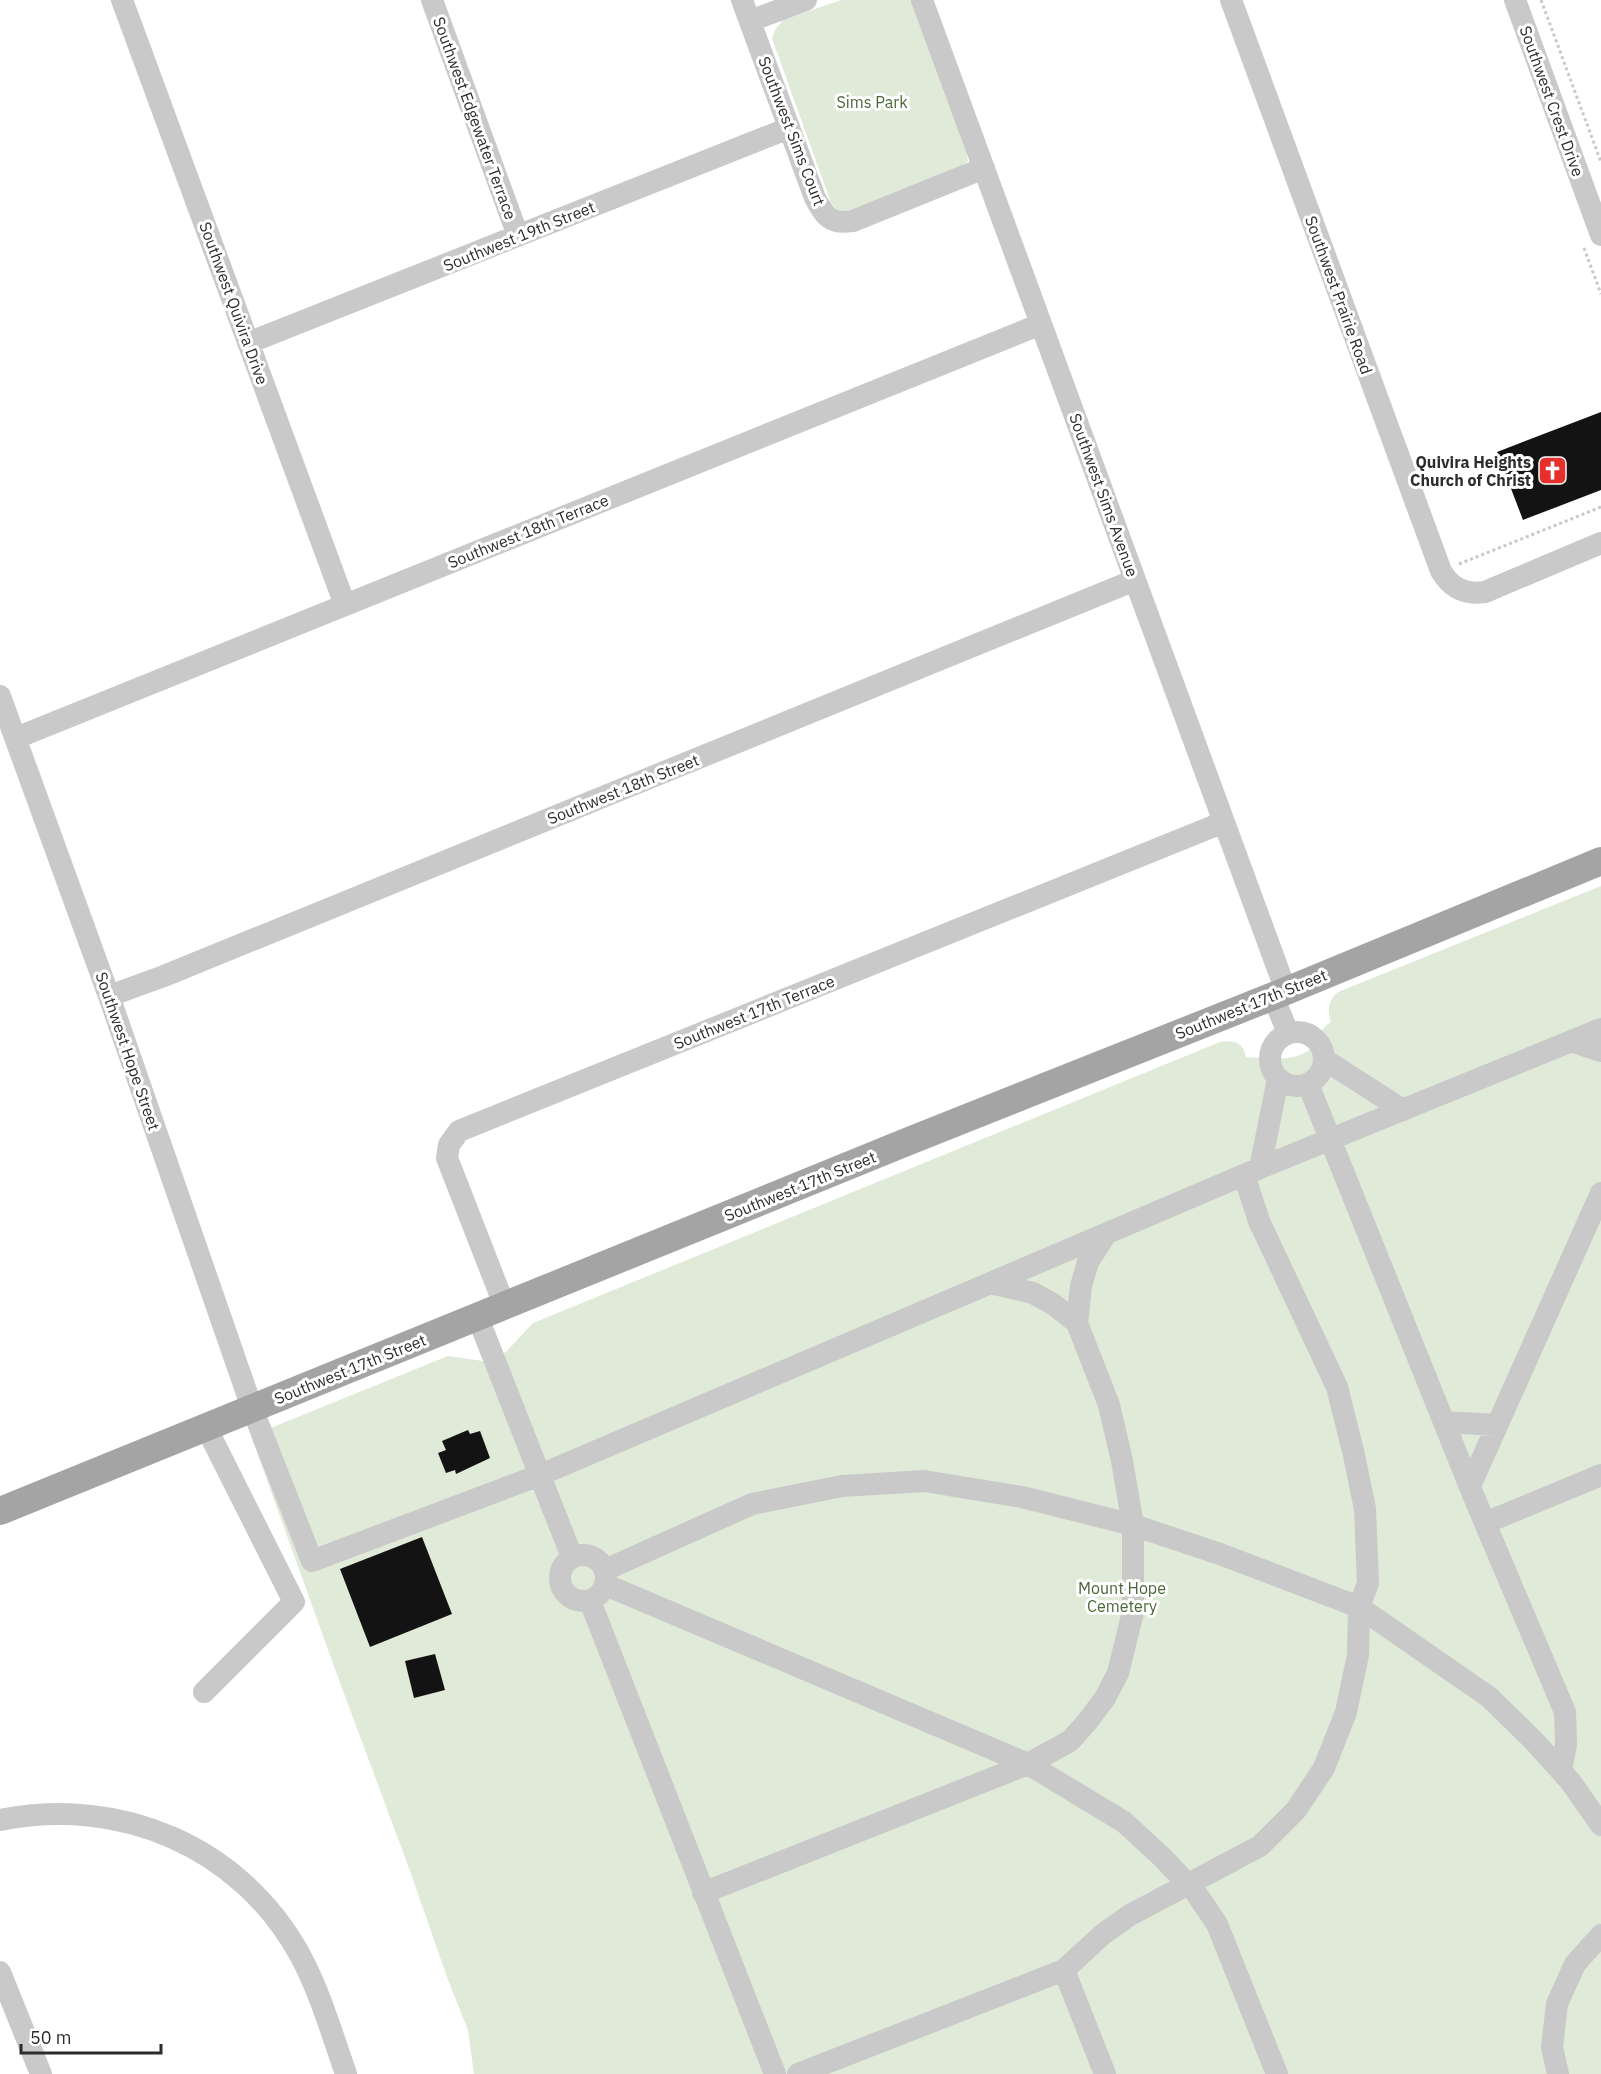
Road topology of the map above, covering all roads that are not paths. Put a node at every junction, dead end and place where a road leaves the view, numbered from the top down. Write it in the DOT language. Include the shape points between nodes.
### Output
graph roads {
  1 [pos="122,0"];
  2 [pos="432,0"];
  3 [pos="742,0"];
  4 [pos="806,0"];
  5 [pos="922,0"];
  6 [pos="1231,0"];
  7 [pos="1515,0"];
  8 [pos="750,21"];
  9 [pos="789,128"];
  10 [pos="984,168"];
  11 [pos="1601,235"];
  12 [pos="518,236"];
  13 [pos="1041,324"];
  14 [pos="248,343"];
  15 [pos="1601,543"];
  16 [pos="1135,580"];
  17 [pos="345,605"];
  18 [pos="0,696"];
  19 [pos="16,738"];
  20 [pos="1224,822"];
  21 [pos="1601,861"];
  22 [pos="1280,993"];
  23 [pos="110,996"];
  24 [pos="1601,1029"];
  25 [pos="1288,1033"];
  26 [pos="1571,1041"];
  27 [pos="1601,1051"];
  28 [pos="1325,1060"];
  29 [pos="1278,1079"];
  30 [pos="1308,1084"];
  31 [pos="1403,1110"];
  32 [pos="1331,1139"];
  33 [pos="1252,1172"];
  34 [pos="1601,1193"];
  35 [pos="1106,1234"];
  36 [pos="990,1283"];
  37 [pos="505,1307"];
  38 [pos="478,1318"];
  39 [pos="1077,1323"];
  40 [pos="252,1408"];
  41 [pos="1444,1422"];
  42 [pos="1497,1425"];
  43 [pos="206,1427"];
  44 [pos="540,1475"];
  45 [pos="1601,1475"];
  46 [pos="1470,1486"];
  47 [pos="0,1511"];
  48 [pos="1485,1523"];
  49 [pos="1133,1525"];
  50 [pos="572,1557"];
  51 [pos="600,1585"];
  52 [pos="1359,1607"];
  53 [pos="204,1692"];
  54 [pos="1028,1764"];
  55 [pos="1561,1770"];
  56 [pos="0,1820"];
  57 [pos="1601,1825"];
  58 [pos="1189,1885"];
  59 [pos="703,1893"];
  60 [pos="1601,1935"];
  61 [pos="1064,1970"];
  62 [pos="0,1972"];
  63 [pos="41,2074"];
  64 [pos="346,2074"];
  65 [pos="775,2074"];
  66 [pos="798,2074"];
  67 [pos="1105,2074"];
  68 [pos="1277,2074"];
  69 [pos="1558,2074"];
  1 -- 14 [label="street, Southwest Quivira Drive"];
  2 -- 12 [label="street, Southwest Edgewater Terrace"];
  3 -- 8 [label="street"];
  4 -- 8 [label="street"];
  5 -- 10 [label="street, Southwest Sims Avenue"];
  6 -- 15 [label="street, Southwest Prairie Road" via="1441,571 1453,587 1464,592 1485,592"];
  7 -- 11 [label="street, Southwest Crest Drive"];
  8 -- 9 [label="street, Southwest Sims Court"];
  9 -- 10 [label="street, Southwest Sims Court" via="815,198 825,215 842,223"];
  9 -- 12 [label="street, Southwest 19th Street"];
  10 -- 13 [label="street, Southwest Sims Avenue"];
  12 -- 14 [label="street, Southwest 19th Street"];
  13 -- 16 [label="street, Southwest Sims Avenue"];
  13 -- 17 [label="street, Southwest 18th Terrace"];
  14 -- 17 [label="street, Southwest Quivira Drive"];
  16 -- 20 [label="street, Southwest Sims Avenue"];
  16 -- 23 [label="street, Southwest 18th Street"];
  17 -- 19 [label="street, Southwest 18th Terrace"];
  18 -- 19 [label="street, Southwest Hope Street"];
  19 -- 23 [label="street, Southwest Hope Street"];
  20 -- 22 [label="street, Southwest Sims Avenue"];
  20 -- 37 [label="street, Southwest 17th Terrace" via="459,1131 449,1145 447,1158"];
  21 -- 22 [label="main road, Southwest 17th Street"];
  22 -- 25 [label="street, Southwest Sims Avenue"];
  22 -- 37 [label="main road, Southwest 17th Street"];
  23 -- 40 [label="street, Southwest Hope Street"];
  24 -- 26 [label="street"];
  25 -- 28 [label="street" via="1314,1036"];
  25 -- 29 [label="street" via="1270,1053"];
  26 -- 27 [label="street"];
  26 -- 31 [label="street"];
  28 -- 30 [label="street" via="1319,1077"];
  28 -- 31 [label="street"];
  29 -- 30 [label="street" via="1294,1086"];
  29 -- 33 [label="street"];
  30 -- 32 [label="street"];
  31 -- 32 [label="street"];
  32 -- 33 [label="street"];
  32 -- 41 [label="street"];
  33 -- 35 [label="street"];
  33 -- 52 [label="street" via="1259,1221 1337,1387 1354,1455 1365,1509 1368,1583"];
  34 -- 42 [label="street"];
  35 -- 36 [label="street"];
  35 -- 39 [label="street" via="1081,1286"];
  36 -- 39 [label="street" via="1033,1293"];
  36 -- 44 [label="street"];
  37 -- 38 [label="main road, Southwest 17th Street"];
  38 -- 40 [label="main road, Southwest 17th Street"];
  38 -- 44 [label="street"];
  39 -- 49 [label="street" via="1109,1405"];
  40 -- 43 [label="main road, Southwest 17th Street"];
  40 -- 44 [label="street, Southwest Hope Street" via="312,1561"];
  41 -- 42 [label="street"];
  41 -- 46 [label="street"];
  42 -- 46 [label="street"];
  43 -- 47 [label="main road, Southwest 17th Street"];
  43 -- 53 [label="street" via="294,1602"];
  44 -- 50 [label="street"];
  45 -- 48 [label="street"];
  46 -- 48 [label="street"];
  48 -- 55 [label="street" via="1565,1712 1566,1745"];
  49 -- 51 [label="street" via="1022,1497 924,1481 842,1486 752,1504"];
  49 -- 52 [label="street"];
  49 -- 54 [label="street" via="1133,1612 1118,1673 1106,1698 1070,1741"];
  50 -- 51 [label="street" via="588,1555 602,1563"];
  50 -- 51 [label="street" via="559,1576 564,1592 575,1600"];
  51 -- 54 [label="street"];
  51 -- 59 [label="street"];
  52 -- 55 [label="street" via="1489,1697"];
  52 -- 58 [label="street" via="1358,1655 1346,1712 1324,1768 1296,1810 1260,1846"];
  54 -- 58 [label="street" via="1125,1822"];
  54 -- 59 [label="street"];
  55 -- 57 [label="street"];
  56 -- 64 [label="street" via="76,1813 114,1818 186,1843 218,1863 266,1906 300,1955"];
  58 -- 61 [label="street" via="1130,1915"];
  58 -- 68 [label="street" via="1217,1924"];
  59 -- 65 [label="street"];
  60 -- 69 [label="street" via="1575,1964 1557,2004 1552,2048"];
  61 -- 66 [label="street"];
  61 -- 67 [label="street"];
  62 -- 63 [label="street"];
}
